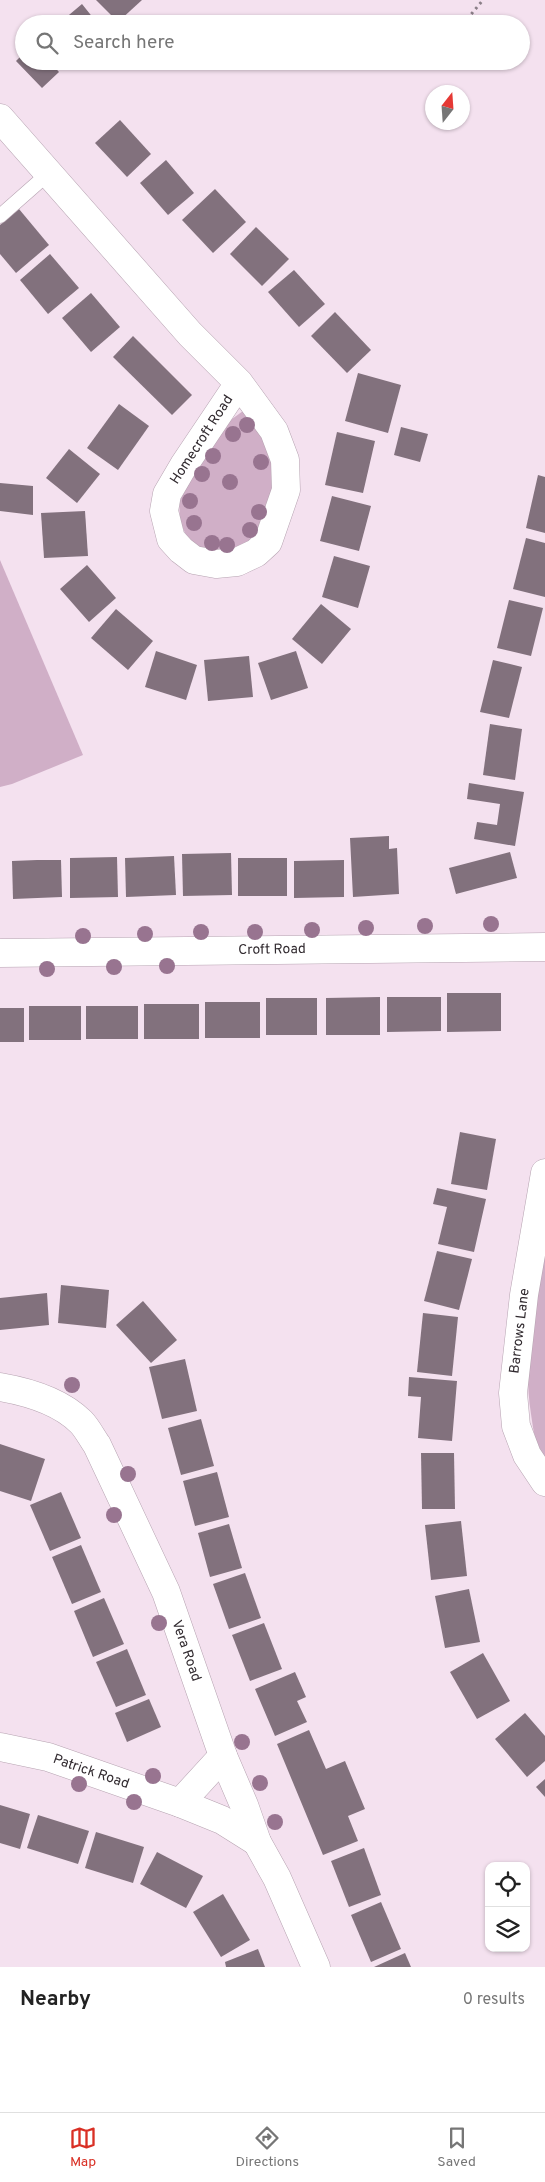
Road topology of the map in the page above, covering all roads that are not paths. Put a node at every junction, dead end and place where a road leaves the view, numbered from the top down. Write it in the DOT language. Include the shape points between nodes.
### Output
graph roads {
  1 [pos="0,118"];
  2 [pos="50,172"];
  3 [pos="0,216"];
  4 [pos="239,384"];
  5 [pos="545,947"];
  6 [pos="0,952"];
  7 [pos="545,1173"];
  8 [pos="0,1387"];
  9 [pos="545,1482"];
  10 [pos="0,1747"];
  11 [pos="223,1756"];
  12 [pos="180,1803"];
  13 [pos="257,1842"];
  14 [pos="316,1967"];
  1 -- 2 [label="street, Homecroft Road"];
  2 -- 3 [label="lane"];
  2 -- 4 [label="street, Homecroft Road" via="190,334"];
  4 -- 4 [label="street, Homecroft Road" via="274,432 285,460 286,490 268,542 256,553 237,562 216,564 194,560 171,539 164,511 167,494"];
  5 -- 6 [label="street, Croft Road"];
  7 -- 9 [label="street, Barrows Lane" via="524,1295 513,1393 516,1426 527,1455"];
  8 -- 11 [label="street, Vera Road" via="21,1390 55,1403 82,1422 97,1445 166,1592"];
  10 -- 12 [label="street, Patrick Road" via="48,1757"];
  11 -- 12 [label="street"];
  11 -- 13 [label="street, Vera Road"];
  12 -- 13 [label="street, Patrick Road" via="222,1820"];
  13 -- 14 [label="street, Vera Road" via="277,1878"];
}
